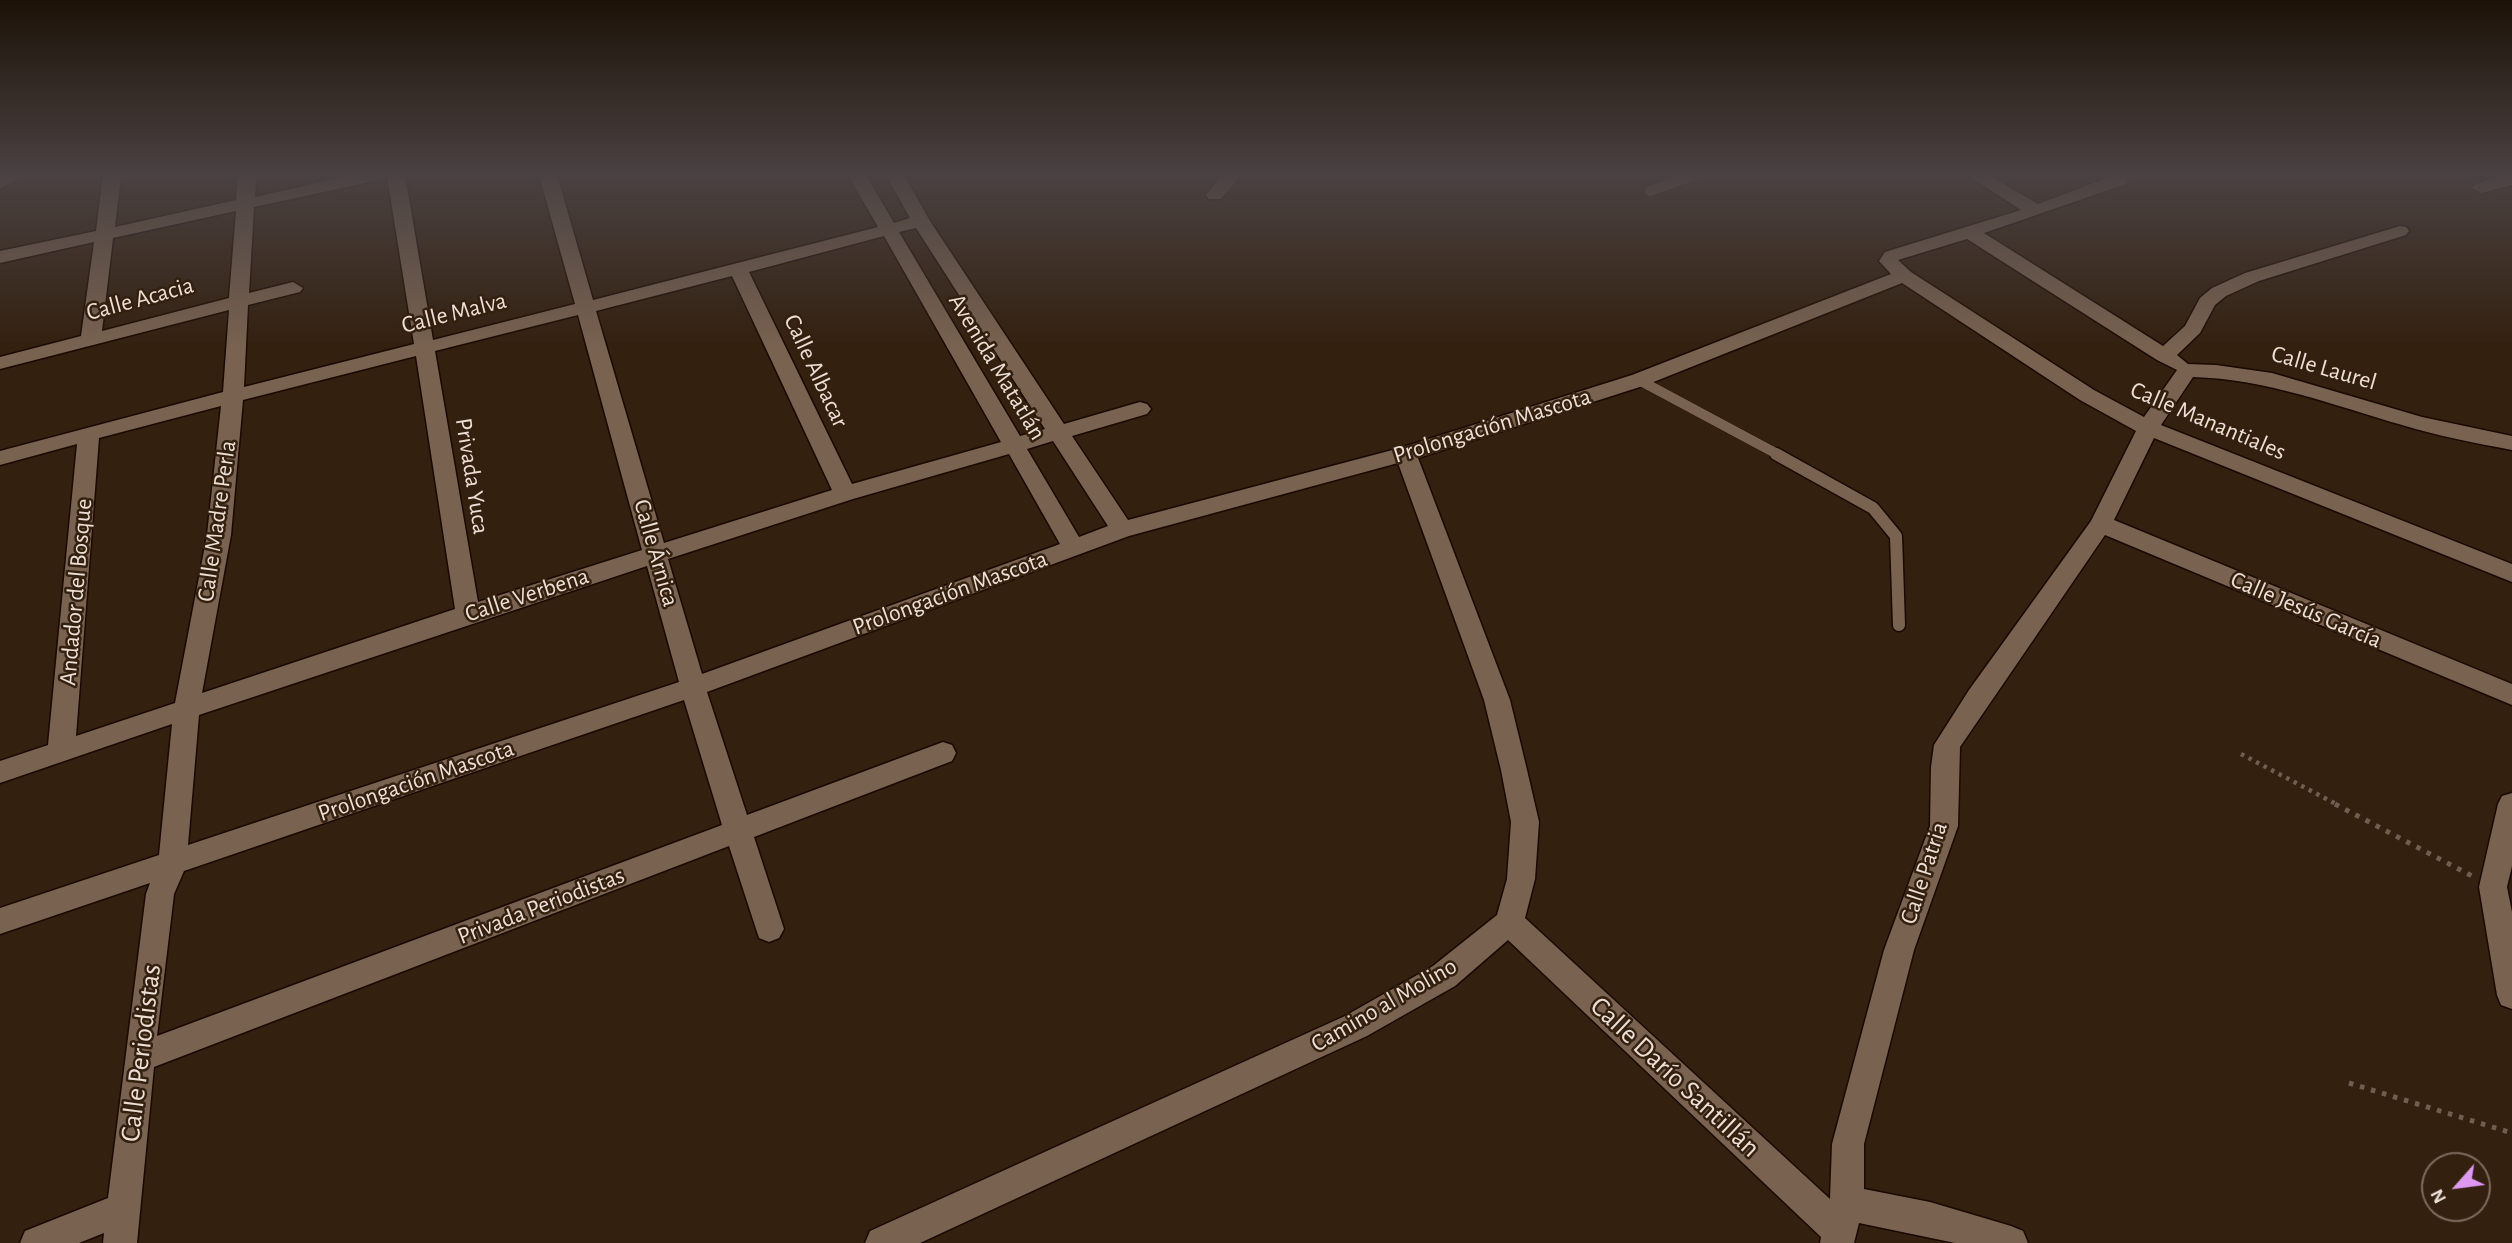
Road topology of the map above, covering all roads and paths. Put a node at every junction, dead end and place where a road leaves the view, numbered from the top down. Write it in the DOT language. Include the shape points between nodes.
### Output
graph roads {
  1 [pos="114,233"];
  2 [pos="242,233"];
  3 [pos="406,233"];
  4 [pos="565,233"];
  5 [pos="875,233"];
  6 [pos="888,233"];
  7 [pos="929,233"];
  8 [pos="1966,233"];
  9 [pos="1971,233"];
  10 [pos="2393,233"];
  11 [pos="104,235"];
  12 [pos="0,257"];
  13 [pos="739,271"];
  14 [pos="1904,276"];
  15 [pos="293,288"];
  16 [pos="239,301"];
  17 [pos="587,308"];
  18 [pos="91,339"];
  19 [pos="425,346"];
  20 [pos="2164,356"];
  21 [pos="0,363"];
  22 [pos="2187,370"];
  23 [pos="1639,380"];
  24 [pos="233,396"];
  25 [pos="1140,409"];
  26 [pos="2148,428"];
  27 [pos="1059,432"];
  28 [pos="89,433"];
  29 [pos="2512,443"];
  30 [pos="1013,446"];
  31 [pos="1406,454"];
  32 [pos="0,458"];
  33 [pos="845,494"];
  34 [pos="2101,524"];
  35 [pos="1122,530"];
  36 [pos="1074,548"];
  37 [pos="656,554"];
  38 [pos="2512,573"];
  39 [pos="468,614"];
  40 [pos="1899,625"];
  41 [pos="693,687"];
  42 [pos="2512,695"];
  43 [pos="187,707"];
  44 [pos="61,752"];
  45 [pos="943,753"];
  46 [pos="2241,754"];
  47 [pos="0,772"];
  48 [pos="2512,804"];
  49 [pos="738,831"];
  50 [pos="172,865"];
  51 [pos="2493,887"];
  52 [pos="0,921"];
  53 [pos="1509,922"];
  54 [pos="769,929"];
  55 [pos="2512,995"];
  56 [pos="139,1058"];
  57 [pos="2349,1083"];
  58 [pos="2512,1133"];
  59 [pos="124,1208"];
  60 [pos="1842,1226"];
  61 [pos="37,1243"];
  62 [pos="120,1243"];
  63 [pos="882,1243"];
  64 [pos="2011,1243"];
  1 -- 11 [label="street"];
  2 -- 16 [label="street, Calle Madre Perla"];
  3 -- 19 [label="street, Privada Yuca"];
  4 -- 17 [label="street, Calle Árnica"];
  5 -- 13 [label="street, Calle Malva"];
  6 -- 30 [label="street, Avenida Matatlán"];
  7 -- 27 [label="street, Avenida Matatlán"];
  8 -- 14 [label="street" via="1892,256 1888,261"];
  9 -- 20 [label="street"];
  10 -- 20 [label="street" via="2252,276 2219,292 2207,302 2193,329"];
  11 -- 12 [label="street"];
  11 -- 18 [label="street"];
  13 -- 17 [label="street, Calle Malva"];
  13 -- 33 [label="street, Calle Albacar"];
  14 -- 23 [label="street, Prolongación Mascota"];
  14 -- 26 [label="street, Calle Manantiales" via="2087,395"];
  15 -- 16 [label="street, Calle Acacia"];
  16 -- 18 [label="street, Calle Acacia"];
  16 -- 24 [label="street, Calle Madre Perla"];
  17 -- 19 [label="street, Calle Malva"];
  17 -- 37 [label="street, Calle Árnica"];
  18 -- 21 [label="street, Calle Acacia"];
  19 -- 24 [label="street, Calle Malva"];
  19 -- 39 [label="street, Privada Yuca"];
  20 -- 22 [label="street"];
  22 -- 26 [label="street"];
  22 -- 29 [label="street, Calle Laurel" via="2274,379 2409,420"];
  23 -- 31 [label="street, Prolongación Mascota"];
  23 -- 40 [label="lane" via="1873,508 1896,536"];
  24 -- 28 [label="street, Calle Malva"];
  24 -- 43 [label="street, Calle Madre Perla" via="219,535"];
  25 -- 27 [label="street, Calle Verbena"];
  26 -- 34 [label="street, Calle Patria"];
  26 -- 38 [label="street, Calle Manantiales"];
  27 -- 30 [label="street, Calle Verbena"];
  27 -- 35 [label="street, Avenida Matatlán"];
  28 -- 32 [label="street, Calle Malva"];
  28 -- 44 [label="street, Andador del Bosque"];
  30 -- 33 [label="street, Calle Verbena"];
  30 -- 36 [label="street, Avenida Matatlán"];
  31 -- 35 [label="street, Prolongación Mascota"];
  31 -- 53 [label="street" via="1497,700 1514,770 1525,822 1521,879"];
  33 -- 37 [label="street, Calle Verbena"];
  34 -- 42 [label="street, Calle Jesús García"];
  34 -- 60 [label="street, Calle Patria" via="1947,746 1944,825 1899,950 1848,1144"];
  35 -- 36 [label="street, Prolongación Mascota"];
  36 -- 41 [label="street, Prolongación Mascota"];
  37 -- 39 [label="street, Calle Verbena"];
  37 -- 41 [label="street, Calle Árnica"];
  39 -- 43 [label="street, Calle Verbena"];
  41 -- 49 [label="street, Calle Árnica"];
  41 -- 50 [label="street, Prolongación Mascota"];
  43 -- 44 [label="street, Calle Verbena"];
  43 -- 50 [label="street, Calle Madre Perla"];
  44 -- 47 [label="street, Calle Verbena"];
  45 -- 49 [label="street, Privada Periodistas"];
  46 -- 51 [label="path"];
  48 -- 51 [label="street"];
  49 -- 54 [label="street, Calle Árnica"];
  49 -- 56 [label="street, Privada Periodistas"];
  50 -- 52 [label="street, Prolongación Mascota"];
  50 -- 56 [label="street, Calle Periodistas" via="160,894"];
  51 -- 55 [label="street"];
  53 -- 60 [label="street, Calle Darío Santillán"];
  53 -- 63 [label="street, Camino al Molino" via="1444,976 1356,1026"];
  56 -- 59 [label="street, Calle Periodistas"];
  57 -- 58 [label="path"];
  59 -- 61 [label="street"];
  59 -- 62 [label="street, Calle Periodistas"];
  60 -- 64 [label="street" via="1900,1210"];
}
